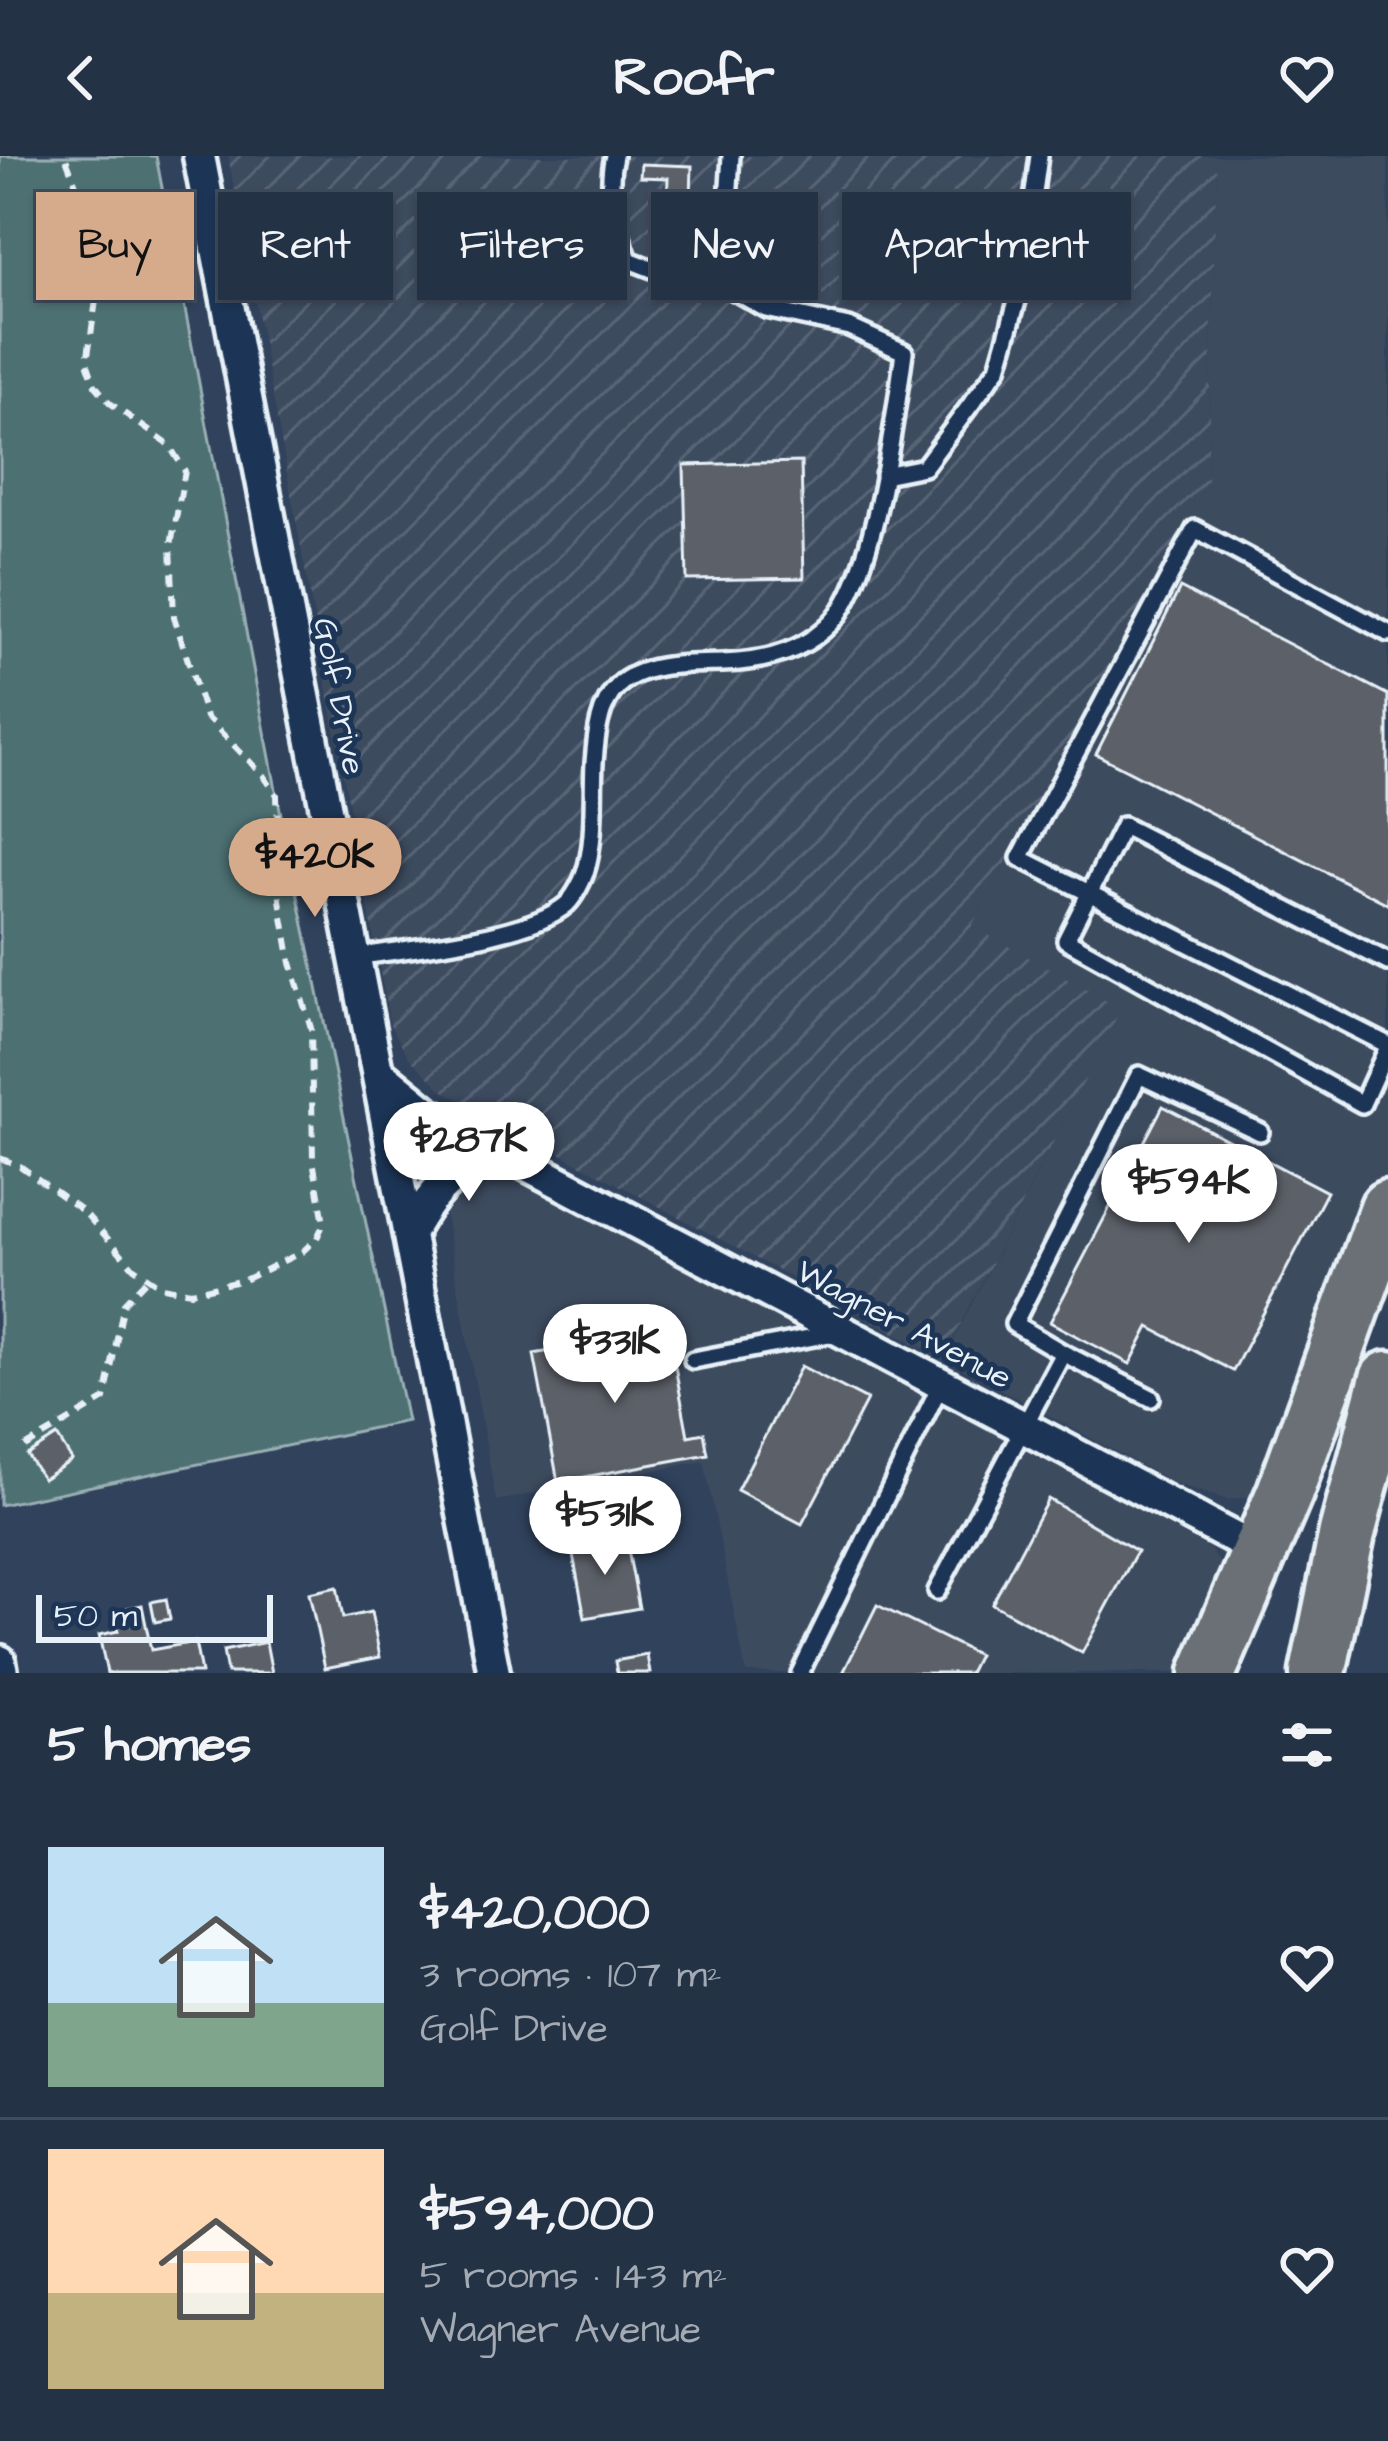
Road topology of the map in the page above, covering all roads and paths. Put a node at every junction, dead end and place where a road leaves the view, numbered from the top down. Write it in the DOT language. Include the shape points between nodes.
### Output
graph roads {
  1 [pos="65,156"];
  2 [pos="200,156"];
  3 [pos="614,156"];
  4 [pos="731,156"];
  5 [pos="1040,156"];
  6 [pos="729,192"];
  7 [pos="651,269"];
  8 [pos="751,300"];
  9 [pos="884,475"];
  10 [pos="1388,633"];
  11 [pos="1089,894"];
  12 [pos="356,957"];
  13 [pos="1388,962"];
  14 [pos="1388,1046"];
  15 [pos="377,1071"];
  16 [pos="1260,1132"];
  17 [pos="515,1155"];
  18 [pos="0,1158"];
  19 [pos="1388,1208"];
  20 [pos="409,1234"];
  21 [pos="148,1278"];
  22 [pos="844,1331"];
  23 [pos="1063,1353"];
  24 [pos="693,1360"];
  25 [pos="1388,1379"];
  26 [pos="941,1384"];
  27 [pos="1151,1397"];
  28 [pos="1022,1427"];
  29 [pos="25,1447"];
  30 [pos="1262,1552"];
  31 [pos="937,1591"];
  32 [pos="0,1661"];
  33 [pos="491,1672"];
  34 [pos="2,1673"];
  35 [pos="800,1673"];
  36 [pos="1208,1673"];
  37 [pos="1318,1673"];
  1 -- 21 [label="path" via="100,273 87,362 110,404 169,445 185,471 171,545 174,617 206,718 277,794 280,900 311,1028 313,1160 324,1222 317,1238 244,1280 191,1292"];
  2 -- 12 [label="street, Golf Drive"];
  3 -- 7 [label="lane" via="614,218 628,260"];
  4 -- 6 [label="lane"];
  5 -- 9 [label="lane" via="1021,287 998,368 924,467"];
  8 -- 9 [label="lane" via="904,352"];
  9 -- 12 [label="lane" via="855,590 831,623 795,650 653,669 619,684 597,731 591,846 568,903 530,924"];
  10 -- 11 [label="lane" via="1195,530 1020,858"];
  11 -- 13 [label="lane" via="1123,826"];
  11 -- 14 [label="lane"];
  11 -- 14 [label="lane" via="1066,940 1363,1104"];
  12 -- 15 [label="street, Golf Drive"];
  15 -- 17 [label="street, Wagner Avenue" via="427,1112"];
  15 -- 20 [label="street, Golf Drive"];
  16 -- 23 [label="lane" via="1139,1076 1014,1324"];
  17 -- 20 [label="street" via="451,1177"];
  17 -- 22 [label="street, Wagner Avenue"];
  18 -- 21 [label="path" via="84,1211"];
  19 -- 30 [label="highway"];
  20 -- 33 [label="street, Golf Drive"];
  21 -- 29 [label="path" via="124,1303 105,1399"];
  22 -- 24 [label="lane"];
  22 -- 26 [label="street, Wagner Avenue"];
  23 -- 27 [label="lane"];
  23 -- 28 [label="lane"];
  25 -- 37 [label="highway"];
  26 -- 28 [label="street, Wagner Avenue"];
  26 -- 35 [label="lane"];
  28 -- 30 [label="street, Wagner Avenue"];
  28 -- 31 [label="lane"];
  30 -- 36 [label="highway"];
  32 -- 34 [label="street"];
}
